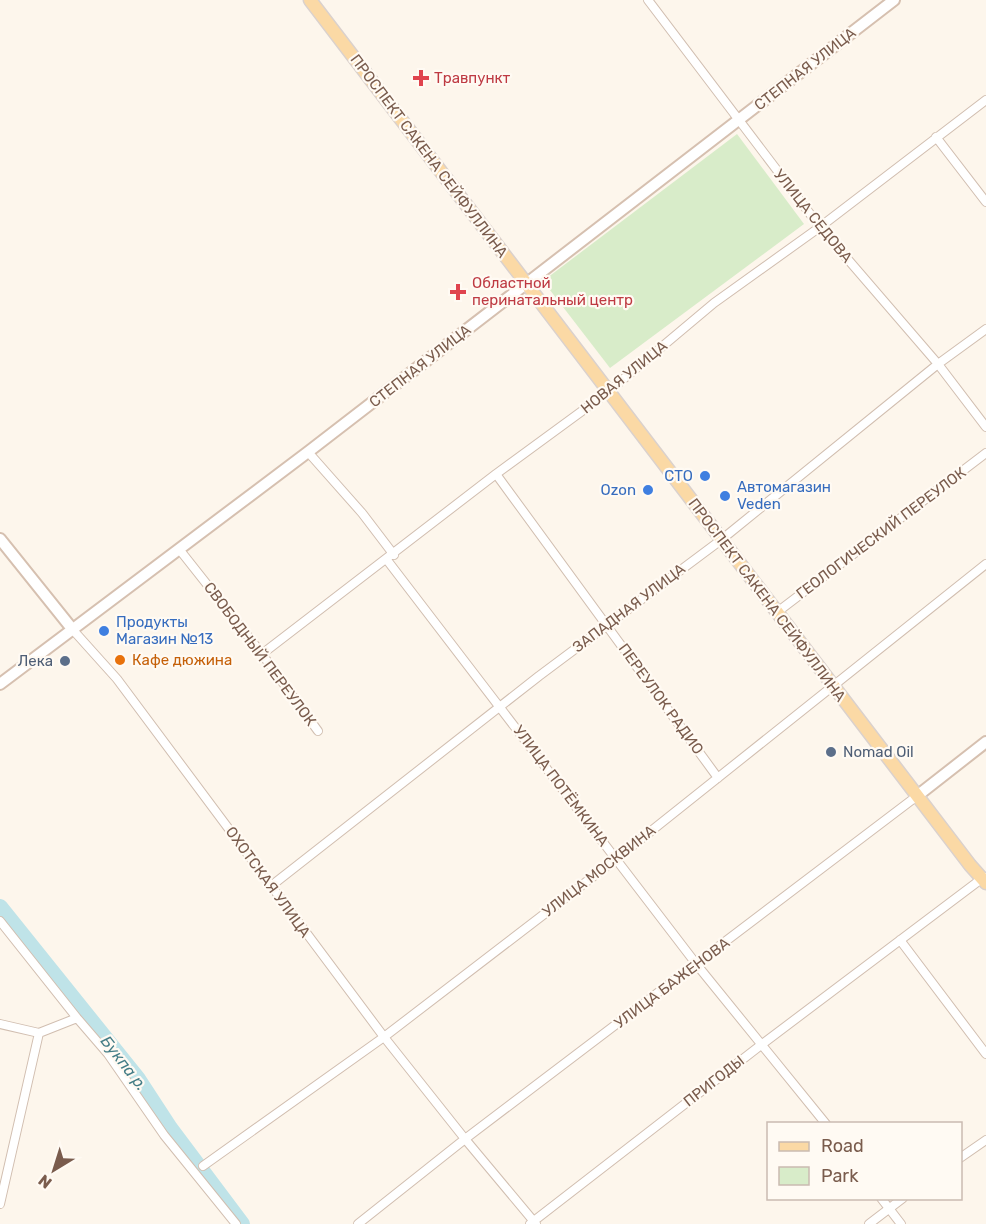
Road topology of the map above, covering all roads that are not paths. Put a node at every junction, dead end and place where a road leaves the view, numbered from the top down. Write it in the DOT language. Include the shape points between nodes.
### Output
graph roads {
  1 [pos="310,0"];
  2 [pos="648,0"];
  3 [pos="894,0"];
  4 [pos="986,100"];
  5 [pos="738,121"];
  6 [pos="936,137"];
  7 [pos="986,202"];
  8 [pos="820,227"];
  9 [pos="526,284"];
  10 [pos="986,329"];
  11 [pos="938,364"];
  12 [pos="608,392"];
  13 [pos="986,427"];
  14 [pos="308,452"];
  15 [pos="986,453"];
  16 [pos="496,474"];
  17 [pos="0,540"];
  18 [pos="721,540"];
  19 [pos="178,549"];
  20 [pos="394,555"];
  21 [pos="387,560"];
  22 [pos="986,564"];
  23 [pos="776,613"];
  24 [pos="607,625"];
  25 [pos="73,630"];
  26 [pos="262,654"];
  27 [pos="0,684"];
  28 [pos="832,686"];
  29 [pos="500,706"];
  30 [pos="318,731"];
  31 [pos="986,742"];
  32 [pos="718,778"];
  33 [pos="917,796"];
  34 [pos="616,859"];
  35 [pos="985,879"];
  36 [pos="271,886"];
  37 [pos="0,921"];
  38 [pos="900,940"];
  39 [pos="697,965"];
  40 [pos="77,1018"];
  41 [pos="0,1024"];
  42 [pos="39,1033"];
  43 [pos="384,1036"];
  44 [pos="761,1045"];
  45 [pos="986,1054"];
  46 [pos="824,1122"];
  47 [pos="465,1139"];
  48 [pos="986,1140"];
  49 [pos="962,1157"];
  50 [pos="203,1166"];
  51 [pos="882,1200"];
  52 [pos="900,1200"];
  53 [pos="0,1204"];
  54 [pos="889,1209"];
  55 [pos="533,1223"];
  56 [pos="236,1224"];
  57 [pos="358,1224"];
  58 [pos="869,1224"];
  59 [pos="901,1224"];
  1 -- 9 [label="main road, ПРОСПЕКТ САКЕНА СЕЙФУЛЛИНА"];
  2 -- 5 [label="street, УЛИЦА СЕДОВА"];
  3 -- 5 [label="main road, СТЕПНАЯ УЛИЦА"];
  4 -- 6 [label="street, НОВАЯ УЛИЦА"];
  5 -- 8 [label="street, УЛИЦА СЕДОВА"];
  5 -- 9 [label="main road, СТЕПНАЯ УЛИЦА"];
  6 -- 7 [label="street"];
  6 -- 8 [label="street, НОВАЯ УЛИЦА"];
  8 -- 11 [label="street, УЛИЦА СЕДОВА"];
  8 -- 12 [label="street, НОВАЯ УЛИЦА" via="714,303"];
  9 -- 12 [label="main road, ПРОСПЕКТ САКЕНА СЕЙФУЛЛИНА"];
  9 -- 14 [label="main road, СТЕПНАЯ УЛИЦА"];
  10 -- 11 [label="street, ЗАПАДНАЯ УЛИЦА"];
  11 -- 13 [label="street, УЛИЦА СЕДОВА"];
  11 -- 18 [label="street, ЗАПАДНАЯ УЛИЦА"];
  12 -- 16 [label="street, НОВАЯ УЛИЦА"];
  12 -- 18 [label="main road, ПРОСПЕКТ САКЕНА СЕЙФУЛЛИНА"];
  14 -- 19 [label="main road, СТЕПНАЯ УЛИЦА"];
  14 -- 20 [label="street"];
  15 -- 23 [label="street, ГЕОЛОГИЧЕСКИЙ ПЕРЕУЛОК"];
  16 -- 20 [label="street, НОВАЯ УЛИЦА"];
  16 -- 24 [label="street, ПЕРЕУЛОК РАДИО"];
  17 -- 25 [label="main road, ОХОТСКАЯ УЛИЦА"];
  18 -- 23 [label="main road, ПРОСПЕКТ САКЕНА СЕЙФУЛЛИНА"];
  18 -- 24 [label="street, ЗАПАДНАЯ УЛИЦА"];
  19 -- 25 [label="main road, СТЕПНАЯ УЛИЦА"];
  19 -- 26 [label="street, СВОБОДНЫЙ ПЕРЕУЛОК"];
  20 -- 21 [label="street, НОВАЯ УЛИЦА"];
  21 -- 26 [label="street, НОВАЯ УЛИЦА"];
  21 -- 29 [label="street, УЛИЦА ПОТЁМКИНА"];
  22 -- 28 [label="street, УЛИЦА МОСКВИНА"];
  23 -- 28 [label="main road, ПРОСПЕКТ САКЕНА СЕЙФУЛЛИНА"];
  24 -- 29 [label="street, ЗАПАДНАЯ УЛИЦА"];
  24 -- 32 [label="street, ПЕРЕУЛОК РАДИО"];
  25 -- 27 [label="main road, СТЕПНАЯ УЛИЦА"];
  25 -- 36 [label="street, ОХОТСКАЯ УЛИЦА" via="117,679"];
  26 -- 30 [label="street, СВОБОДНЫЙ ПЕРЕУЛОК"];
  28 -- 32 [label="street, УЛИЦА МОСКВИНА"];
  28 -- 33 [label="main road, ПРОСПЕКТ САКЕНА СЕЙФУЛЛИНА"];
  29 -- 34 [label="street, УЛИЦА ПОТЁМКИНА"];
  29 -- 36 [label="street, ЗАПАДНАЯ УЛИЦА"];
  31 -- 33 [label="main road, УЛИЦА БАЖЕНОВА"];
  32 -- 34 [label="street, УЛИЦА МОСКВИНА"];
  33 -- 35 [label="main road, ПРОСПЕКТ САКЕНА СЕЙФУЛЛИНА"];
  33 -- 39 [label="street, УЛИЦА БАЖЕНОВА"];
  34 -- 39 [label="street, УЛИЦА ПОТЁМКИНА"];
  34 -- 43 [label="street, УЛИЦА МОСКВИНА"];
  35 -- 38 [label="street, ПРИГОДЫ"];
  36 -- 43 [label="street, ОХОТСКАЯ УЛИЦА"];
  37 -- 40 [label="street"];
  38 -- 44 [label="street, ПРИГОДЫ"];
  38 -- 45 [label="street"];
  39 -- 44 [label="street, УЛИЦА ПОТЁМКИНА"];
  39 -- 47 [label="street, УЛИЦА БАЖЕНОВА"];
  40 -- 42 [label="street"];
  40 -- 56 [label="street" via="108,1054 164,1136"];
  41 -- 42 [label="street"];
  42 -- 53 [label="street"];
  43 -- 47 [label="street, ОХОТСКАЯ УЛИЦА"];
  43 -- 50 [label="street, УЛИЦА МОСКВИНА"];
  44 -- 46 [label="street, УЛИЦА ПОТЁМКИНА"];
  44 -- 55 [label="street, ПРИГОДЫ"];
  47 -- 55 [label="street, ОХОТСКАЯ УЛИЦА"];
  47 -- 57 [label="street, УЛИЦА БАЖЕНОВА"];
  48 -- 49 [label="street"];
  51 -- 54 [label="street"];
  52 -- 54 [label="street"];
  54 -- 58 [label="street"];
  54 -- 59 [label="street"];
}
